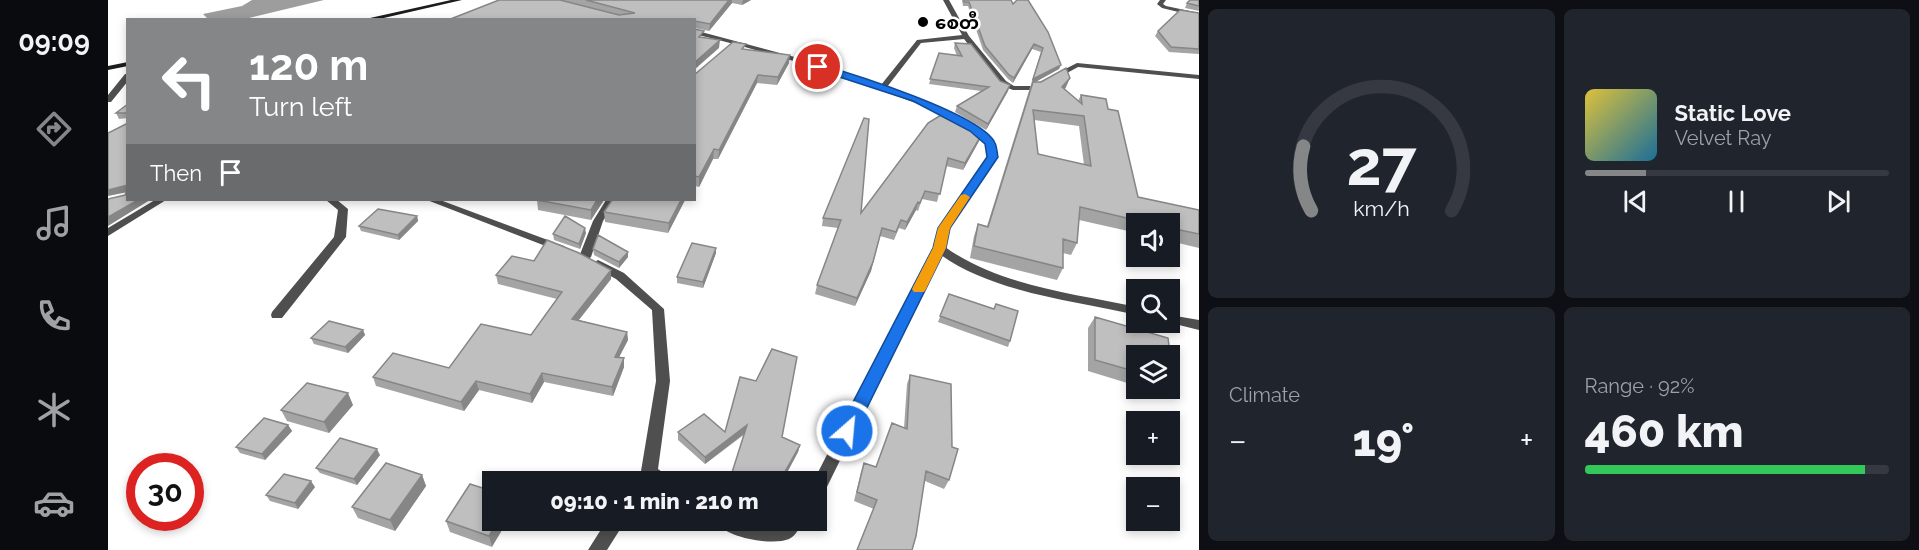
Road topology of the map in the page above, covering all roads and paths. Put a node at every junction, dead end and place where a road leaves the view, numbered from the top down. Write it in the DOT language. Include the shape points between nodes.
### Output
graph roads {
  1 [pos="459,0"];
  2 [pos="946,0"];
  3 [pos="1163,0"];
  4 [pos="1199,15"];
  5 [pos="374,18"];
  6 [pos="696,32"];
  7 [pos="966,37"];
  8 [pos="735,40"];
  9 [pos="727,47"];
  10 [pos="126,64"];
  11 [pos="108,68"];
  12 [pos="1199,77"];
  13 [pos="126,78"];
  14 [pos="882,88"];
  15 [pos="108,100"];
  16 [pos="159,201"];
  17 [pos="332,201"];
  18 [pos="435,201"];
  19 [pos="610,201"];
  20 [pos="108,233"];
  21 [pos="939,248"];
  22 [pos="585,257"];
  23 [pos="1126,308"];
  24 [pos="277,315"];
  25 [pos="1180,321"];
  26 [pos="1199,326"];
  27 [pos="653,471"];
  28 [pos="827,471"];
  29 [pos="610,531"];
  30 [pos="749,531"];
  31 [pos="787,531"];
  32 [pos="597,550"];
  1 -- 5 [label="main road"];
  2 -- 7 [label="street"];
  3 -- 4 [label="street" via="1160,4 1164,7"];
  6 -- 8 [label="street"];
  7 -- 12 [label="street" via="1003,83 1013,88 1033,88 1077,66"];
  7 -- 14 [label="street" via="919,41"];
  8 -- 9 [label="street"];
  8 -- 14 [label="street"];
  10 -- 11 [label="main road"];
  13 -- 15 [label="street"];
  14 -- 21 [label="street" via="916,99 974,129 990,142 992,157 944,228"];
  16 -- 20 [label="street"];
  17 -- 24 [label="street" via="342,209 340,237"];
  18 -- 22 [label="street"];
  19 -- 22 [label="street" via="597,221"];
  21 -- 23 [label="street" via="953,261 990,276"];
  21 -- 28 [label="street"];
  22 -- 27 [label="street" via="620,276 658,309 663,381"];
  25 -- 26 [label="street"];
  29 -- 32 [label="street"];
  30 -- 31 [label="street"];
}
